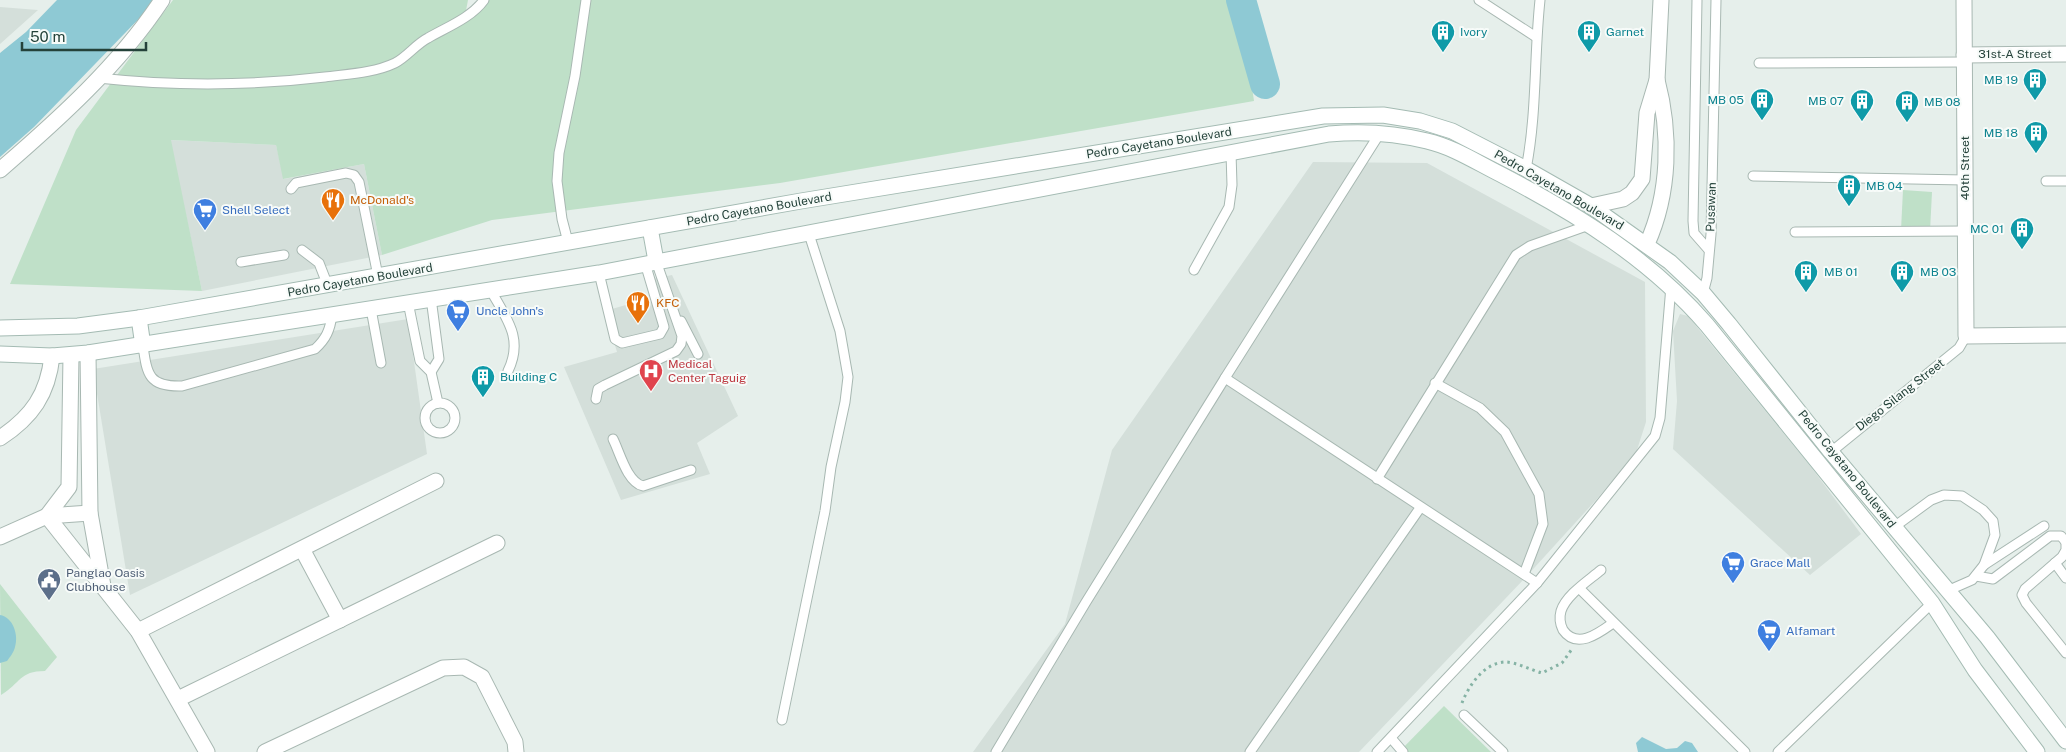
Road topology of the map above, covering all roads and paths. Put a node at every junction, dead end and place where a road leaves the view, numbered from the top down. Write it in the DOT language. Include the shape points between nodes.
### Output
graph roads {
  1 [pos="162,0"];
  2 [pos="484,0"];
  3 [pos="586,0"];
  4 [pos="1479,0"];
  5 [pos="1540,0"];
  6 [pos="1661,0"];
  7 [pos="1696,0"];
  8 [pos="1716,0"];
  9 [pos="1964,0"];
  10 [pos="1536,37"];
  11 [pos="2066,54"];
  12 [pos="1964,58"];
  13 [pos="1759,63"];
  14 [pos="97,78"];
  15 [pos="1657,80"];
  16 [pos="1380,133"];
  17 [pos="1231,153"];
  18 [pos="1526,169"];
  19 [pos="0,170"];
  20 [pos="1753,176"];
  21 [pos="1965,180"];
  22 [pos="2046,181"];
  23 [pos="2066,181"];
  24 [pos="291,189"];
  25 [pos="1592,206"];
  26 [pos="1590,225"];
  27 [pos="650,228"];
  28 [pos="1965,231"];
  29 [pos="1794,232"];
  30 [pos="810,234"];
  31 [pos="568,242"];
  32 [pos="1647,244"];
  33 [pos="1708,249"];
  34 [pos="302,250"];
  35 [pos="284,255"];
  36 [pos="242,262"];
  37 [pos="650,262"];
  38 [pos="1194,270"];
  39 [pos="598,273"];
  40 [pos="378,276"];
  41 [pos="328,286"];
  42 [pos="1671,286"];
  43 [pos="490,288"];
  44 [pos="1703,293"];
  45 [pos="667,294"];
  46 [pos="431,298"];
  47 [pos="408,302"];
  48 [pos="371,309"];
  49 [pos="332,315"];
  50 [pos="139,318"];
  51 [pos="0,328"];
  52 [pos="2066,335"];
  53 [pos="1966,336"];
  54 [pos="143,346"];
  55 [pos="0,354"];
  56 [pos="88,354"];
  57 [pos="698,354"];
  58 [pos="71,355"];
  59 [pos="52,356"];
  60 [pos="381,362"];
  61 [pos="508,371"];
  62 [pos="431,372"];
  63 [pos="1225,378"];
  64 [pos="1435,382"];
  65 [pos="596,399"];
  66 [pos="438,404"];
  67 [pos="70,415"];
  68 [pos="89,416"];
  69 [pos="0,438"];
  70 [pos="613,439"];
  71 [pos="1830,452"];
  72 [pos="691,470"];
  73 [pos="1377,479"];
  74 [pos="436,480"];
  75 [pos="1420,508"];
  76 [pos="90,513"];
  77 [pos="46,516"];
  78 [pos="2044,526"];
  79 [pos="1894,527"];
  80 [pos="0,537"];
  81 [pos="2066,542"];
  82 [pos="497,543"];
  83 [pos="302,549"];
  84 [pos="2055,563"];
  85 [pos="1984,565"];
  86 [pos="1601,570"];
  87 [pos="1524,574"];
  88 [pos="1976,576"];
  89 [pos="2066,578"];
  90 [pos="1537,583"];
  91 [pos="1580,589"];
  92 [pos="104,590"];
  93 [pos="1947,591"];
  94 [pos="1932,603"];
  95 [pos="340,620"];
  96 [pos="1613,623"];
  97 [pos="138,631"];
  98 [pos="1576,640"];
  99 [pos="2066,653"];
  100 [pos="178,699"];
  101 [pos="1464,715"];
  102 [pos="782,720"];
  103 [pos="1391,738"];
  104 [pos="2066,741"];
  105 [pos="207,752"];
  106 [pos="265,752"];
  107 [pos="516,752"];
  108 [pos="996,752"];
  109 [pos="1250,752"];
  110 [pos="1377,752"];
  111 [pos="1403,752"];
  112 [pos="1503,752"];
  113 [pos="1745,752"];
  114 [pos="1778,752"];
  115 [pos="2037,752"];
  1 -- 14 [label="main road" via="142,30"];
  2 -- 14 [label="lane" via="453,25 426,39 396,62 378,69 263,84 149,83"];
  3 -- 31 [label="lane" via="559,153 557,181"];
  4 -- 10 [label="lane"];
  5 -- 10 [label="lane"];
  6 -- 15 [label="main road"];
  7 -- 33 [label="lane, Pusawan" via="1693,222 1694,233"];
  8 -- 33 [label="lane, Pusawan" via="1711,234"];
  9 -- 12 [label="main road, 40th Street"];
  10 -- 18 [label="lane" via="1532,142"];
  11 -- 12 [label="main road, 31st-A Street"];
  12 -- 13 [label="lane"];
  12 -- 21 [label="main road, 40th Street"];
  14 -- 19 [label="main road" via="63,114"];
  15 -- 25 [label="main road" via="1647,113 1644,170 1638,186 1623,199"];
  15 -- 32 [label="main road" via="1664,106 1665,180 1660,210"];
  16 -- 17 [label="main road, Pedro Cayetano Boulevard" via="1329,134"];
  16 -- 26 [label="main road, Pedro Cayetano Boulevard" via="1428,141 1457,152 1539,194"];
  16 -- 63 [label="lane"];
  17 -- 30 [label="main road, Pedro Cayetano Boulevard"];
  17 -- 38 [label="lane" via="1232,185 1228,206"];
  18 -- 25 [label="main road, Pedro Cayetano Boulevard"];
  18 -- 27 [label="main road, Pedro Cayetano Boulevard" via="1439,126 1383,115 1344,114"];
  20 -- 21 [label="lane"];
  21 -- 28 [label="main road, 40th Street"];
  22 -- 23 [label="lane"];
  24 -- 40 [label="lane" via="296,183 346,173 354,175 359,182"];
  25 -- 32 [label="main road, Pedro Cayetano Boulevard"];
  26 -- 42 [label="main road, Pedro Cayetano Boulevard"];
  26 -- 64 [label="lane" via="1530,246 1516,255"];
  27 -- 31 [label="main road, Pedro Cayetano Boulevard"];
  27 -- 37 [label="main road"];
  28 -- 29 [label="lane"];
  28 -- 53 [label="main road, 40th Street"];
  30 -- 37 [label="main road, Pedro Cayetano Boulevard"];
  30 -- 102 [label="lane" via="840,331 848,377 825,511"];
  31 -- 40 [label="main road, Pedro Cayetano Boulevard"];
  32 -- 44 [label="main road, Pedro Cayetano Boulevard"];
  33 -- 44 [label="lane"];
  34 -- 41 [label="lane" via="319,263"];
  35 -- 36 [label="lane"];
  37 -- 39 [label="main road, Pedro Cayetano Boulevard"];
  37 -- 39 [label="lane" via="663,331 622,343 615,340"];
  37 -- 45 [label="lane"];
  39 -- 43 [label="main road, Pedro Cayetano Boulevard"];
  40 -- 41 [label="main road, Pedro Cayetano Boulevard"];
  41 -- 50 [label="main road, Pedro Cayetano Boulevard"];
  42 -- 90 [label="lane" via="1656,436"];
  42 -- 94 [label="main road, Pedro Cayetano Boulevard" via="1707,325"];
  43 -- 46 [label="main road, Pedro Cayetano Boulevard"];
  43 -- 61 [label="lane" via="512,329 516,345"];
  44 -- 71 [label="main road, Pedro Cayetano Boulevard"];
  45 -- 57 [label="lane"];
  45 -- 65 [label="lane" via="682,336 681,344 676,351 605,384 598,390"];
  46 -- 47 [label="main road, Pedro Cayetano Boulevard"];
  46 -- 62 [label="lane" via="439,359"];
  47 -- 48 [label="main road, Pedro Cayetano Boulevard"];
  47 -- 62 [label="lane" via="420,361"];
  48 -- 49 [label="main road, Pedro Cayetano Boulevard"];
  48 -- 60 [label="lane"];
  49 -- 54 [label="main road, Pedro Cayetano Boulevard"];
  49 -- 54 [label="lane" via="325,339 315,349 182,386 168,386 156,381 146,371"];
  50 -- 51 [label="main road, Pedro Cayetano Boulevard" via="78,326"];
  50 -- 54 [label="main road"];
  52 -- 53 [label="main road"];
  53 -- 71 [label="lane, Diego Silang Street" via="1959,348"];
  54 -- 56 [label="main road, Pedro Cayetano Boulevard"];
  55 -- 59 [label="main road, Pedro Cayetano Boulevard"];
  56 -- 58 [label="main road, Pedro Cayetano Boulevard"];
  56 -- 68 [label="main road"];
  58 -- 59 [label="main road, Pedro Cayetano Boulevard"];
  58 -- 67 [label="main road"];
  59 -- 69 [label="main road" via="47,384 40,398 26,419"];
  62 -- 66 [label="lane"];
  63 -- 73 [label="lane"];
  63 -- 108 [label="lane"];
  64 -- 73 [label="lane"];
  64 -- 87 [label="lane" via="1480,408 1505,432 1539,494 1543,524"];
  67 -- 68 [label="main road"];
  67 -- 77 [label="main road" via="69,487"];
  68 -- 76 [label="main road"];
  70 -- 72 [label="lane" via="636,484 643,486"];
  71 -- 79 [label="main road, Pedro Cayetano Boulevard"];
  73 -- 75 [label="lane"];
  74 -- 83 [label="main road"];
  75 -- 87 [label="lane"];
  75 -- 109 [label="lane"];
  76 -- 77 [label="main road"];
  76 -- 92 [label="main road"];
  77 -- 80 [label="main road"];
  77 -- 92 [label="main road"];
  78 -- 85 [label="lane"];
  79 -- 85 [label="lane" via="1930,500 1944,495 1962,496 1993,521 1995,535"];
  79 -- 93 [label="main road, Pedro Cayetano Boulevard"];
  81 -- 84 [label="lane" via="2066,550"];
  81 -- 88 [label="lane" via="2061,536 2050,536 1993,579"];
  82 -- 95 [label="main road"];
  83 -- 95 [label="main road"];
  83 -- 97 [label="main road"];
  84 -- 89 [label="lane"];
  84 -- 99 [label="lane" via="2022,595"];
  85 -- 88 [label="lane"];
  86 -- 91 [label="lane"];
  87 -- 90 [label="lane"];
  88 -- 93 [label="lane"];
  90 -- 103 [label="lane"];
  91 -- 96 [label="lane"];
  91 -- 98 [label="lane" via="1561,611 1560,624"];
  92 -- 97 [label="main road"];
  93 -- 104 [label="main road, Pedro Cayetano Boulevard" via="1998,650"];
  94 -- 114 [label="lane"];
  94 -- 115 [label="main road, Pedro Cayetano Boulevard" via="1975,670"];
  95 -- 100 [label="main road"];
  96 -- 98 [label="lane" via="1599,634"];
  96 -- 113 [label="lane"];
  97 -- 100 [label="main road"];
  98 -- 101 [label="path" via="1562,663 1542,673 1506,662 1492,664 1466,692 1462,703"];
  100 -- 105 [label="main road"];
  101 -- 112 [label="lane"];
  103 -- 110 [label="lane"];
  103 -- 111 [label="lane"];
  106 -- 107 [label="main road" via="443,668 464,667 482,677 515,742"];
}
